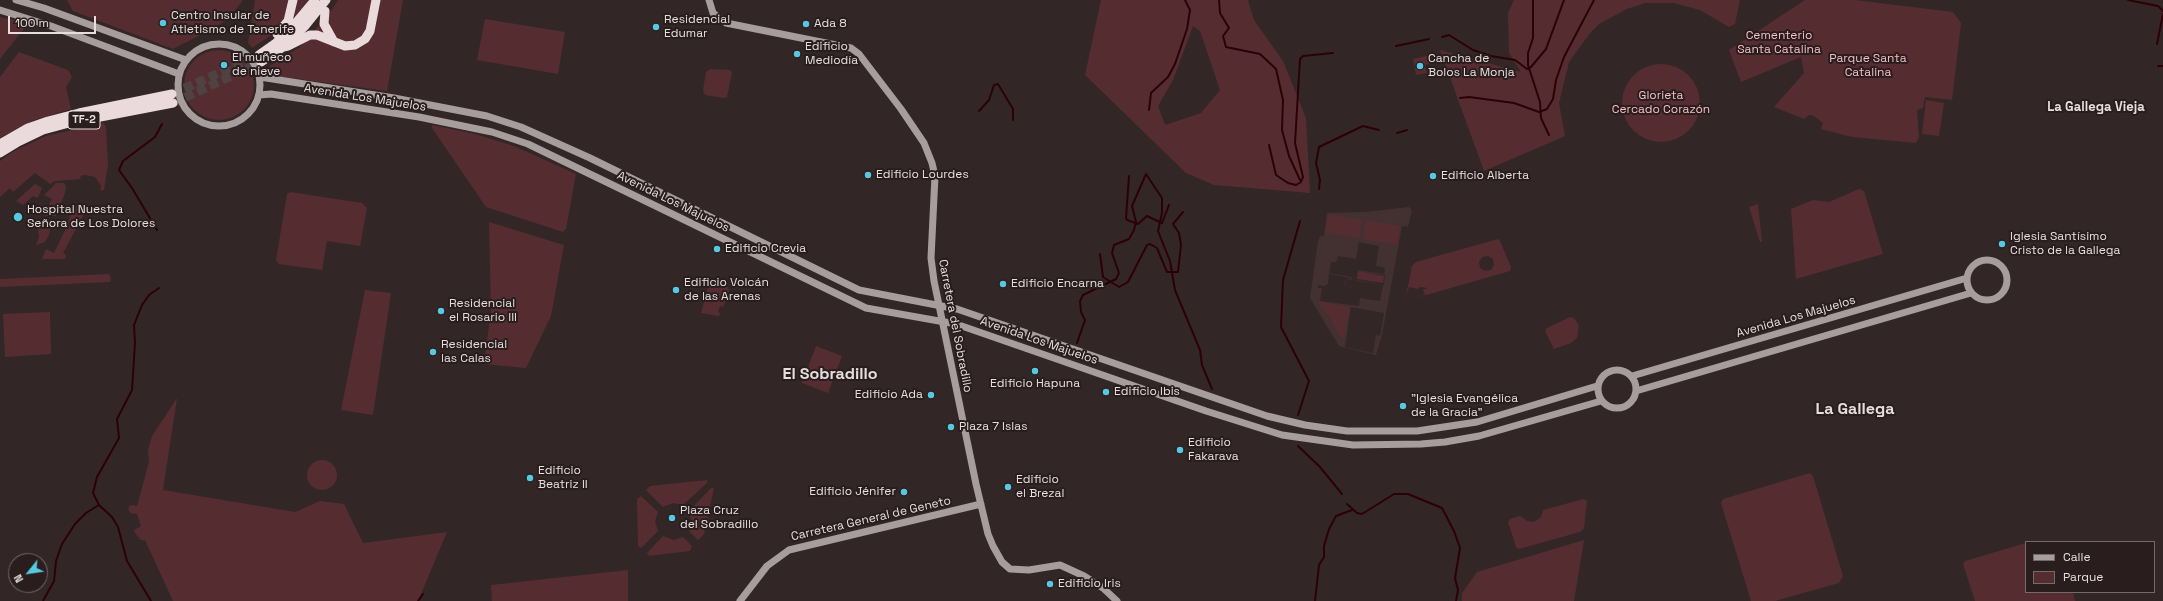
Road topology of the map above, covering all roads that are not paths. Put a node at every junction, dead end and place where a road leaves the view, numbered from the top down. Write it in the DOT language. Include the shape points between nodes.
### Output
graph roads {
  1 [pos="16,0"];
  2 [pos="292,0"];
  3 [pos="314,0"];
  4 [pos="326,0"];
  5 [pos="333,0"];
  6 [pos="376,0"];
  7 [pos="709,0"];
  8 [pos="0,10"];
  9 [pos="325,11"];
  10 [pos="298,40"];
  11 [pos="335,43"];
  12 [pos="284,46"];
  13 [pos="260,56"];
  14 [pos="186,60"];
  15 [pos="179,74"];
  16 [pos="260,77"];
  17 [pos="259,95"];
  18 [pos="0,144"];
  19 [pos="0,153"];
  20 [pos="1966,278"];
  21 [pos="1971,293"];
  22 [pos="939,304"];
  23 [pos="942,321"];
  24 [pos="1632,376"];
  25 [pos="1597,386"];
  26 [pos="1636,391"];
  27 [pos="1200,394"];
  28 [pos="1601,401"];
  29 [pos="1196,408"];
  30 [pos="981,504"];
  31 [pos="740,601"];
  32 [pos="1117,601"];
  1 -- 14 [label="street"];
  2 -- 13 [label="highway" via="290,16 285,26"];
  3 -- 13 [label="highway" via="295,24"];
  4 -- 12 [label="highway" via="305,26"];
  5 -- 9 [label="highway"];
  6 -- 11 [label="highway" via="370,31 365,39 355,45"];
  7 -- 22 [label="street, Carretera del Sobradillo" via="713,14 726,23 851,48 877,76 924,143 932,163 935,176 931,258"];
  8 -- 15 [label="street" via="51,26"];
  9 -- 10 [label="highway"];
  9 -- 11 [label="highway" via="324,24"];
  10 -- 11 [label="highway" via="317,35"];
  10 -- 12 [label="highway"];
  12 -- 13 [label="highway"];
  14 -- 15 [label="street"];
  14 -- 16 [label="street" via="203,47 212,44 232,45 249,56"];
  15 -- 17 [label="street" via="178,86 182,104 191,115 203,123 215,126 228,125 241,120 254,108"];
  16 -- 17 [label="street"];
  16 -- 22 [label="street, Avenida Los Majuelos" via="394,98 487,116 521,127 562,144 859,290"];
  17 -- 23 [label="street, Avenida Los Majuelos" via="271,94 419,117 492,132 535,147 866,308"];
  18 -- 19 [label="highway, TF-2" via="28,128 79,113 172,98 43,130"];
  20 -- 21 [label="street"];
  20 -- 21 [label="street" via="1971,267 1987,259 2003,266 2007,275 2006,285 2001,294 1994,299 1984,300"];
  20 -- 24 [label="street, Avenida Los Majuelos"];
  21 -- 26 [label="street, Avenida Los Majuelos"];
  22 -- 23 [label="street, Carretera del Sobradillo"];
  22 -- 27 [label="street, Avenida Los Majuelos"];
  23 -- 29 [label="street, Avenida Los Majuelos"];
  23 -- 30 [label="street, Carretera del Sobradillo"];
  24 -- 25 [label="street" via="1620,369 1610,370 1603,374"];
  24 -- 26 [label="street"];
  25 -- 27 [label="street, Avenida Los Majuelos" via="1478,422 1416,431 1360,432 1305,425 1267,416"];
  25 -- 28 [label="street"];
  26 -- 28 [label="street" via="1630,403 1622,408 1614,408"];
  27 -- 29 [label="street"];
  28 -- 29 [label="street, Avenida Los Majuelos" via="1479,436 1416,444 1328,443 1282,435"];
  30 -- 31 [label="street, Carretera General de Geneto" via="793,548 767,566"];
  30 -- 32 [label="street, Carretera del Sobradillo" via="988,534 1006,567 1020,570 1065,566 1103,588"];
}
